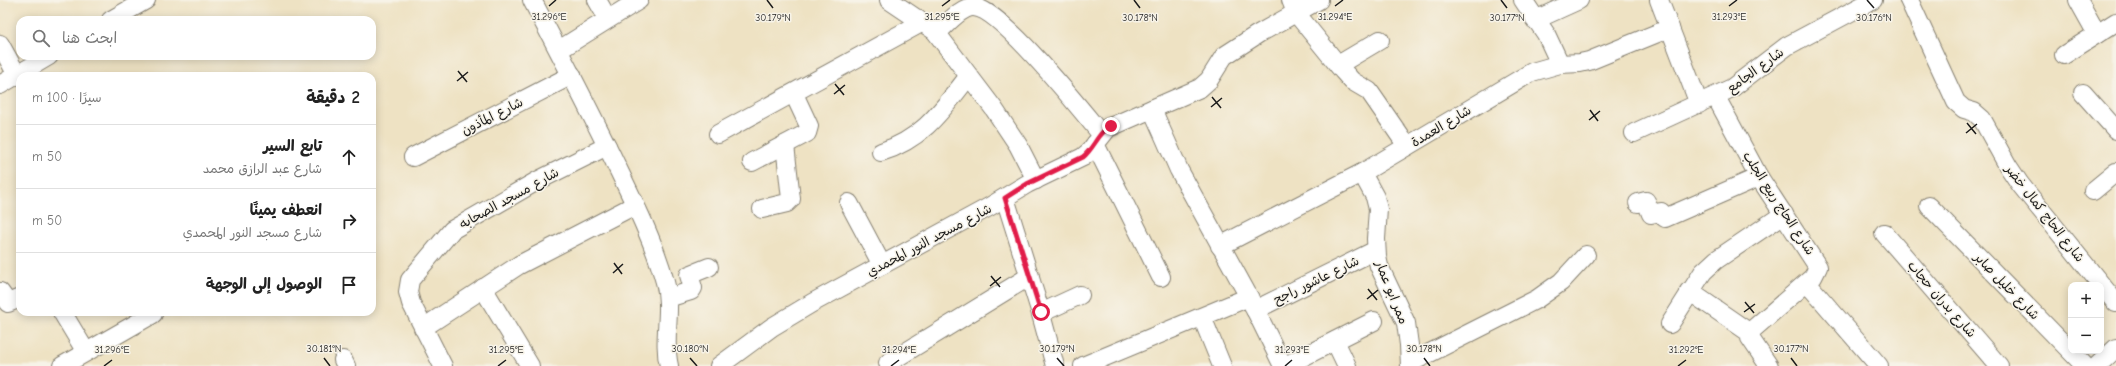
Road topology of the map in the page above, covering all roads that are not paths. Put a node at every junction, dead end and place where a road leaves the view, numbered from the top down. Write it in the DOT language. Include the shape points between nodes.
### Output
graph roads {
  1 [pos="146,0"];
  2 [pos="532,0"];
  3 [pos="597,0"];
  4 [pos="639,0"];
  5 [pos="889,0"];
  6 [pos="1319,0"];
  7 [pos="1523,0"];
  8 [pos="1579,0"];
  9 [pos="1659,0"];
  10 [pos="1873,0"];
  11 [pos="1909,0"];
  12 [pos="2078,0"];
  13 [pos="1294,6"];
  14 [pos="118,16"];
  15 [pos="608,19"];
  16 [pos="1535,20"];
  17 [pos="2116,22"];
  18 [pos="928,27"];
  19 [pos="1670,28"];
  20 [pos="2097,34"];
  21 [pos="1380,40"];
  22 [pos="0,44"];
  23 [pos="559,50"];
  24 [pos="2064,55"];
  25 [pos="44,60"];
  26 [pos="1560,64"];
  27 [pos="1338,65"];
  28 [pos="26,72"];
  29 [pos="28,72"];
  30 [pos="572,75"];
  31 [pos="968,77"];
  32 [pos="16,78"];
  33 [pos="0,85"];
  34 [pos="2083,93"];
  35 [pos="794,94"];
  36 [pos="1716,97"];
  37 [pos="1699,104"];
  38 [pos="1152,109"];
  39 [pos="2116,130"];
  40 [pos="1634,133"];
  41 [pos="718,134"];
  42 [pos="1098,139"];
  43 [pos="784,145"];
  44 [pos="607,146"];
  45 [pos="1407,146"];
  46 [pos="881,152"];
  47 [pos="413,157"];
  48 [pos="752,162"];
  49 [pos="1362,172"];
  50 [pos="2116,172"];
  51 [pos="1759,177"];
  52 [pos="1036,180"];
  53 [pos="2093,191"];
  54 [pos="1005,198"];
  55 [pos="849,203"];
  56 [pos="1638,203"];
  57 [pos="635,205"];
  58 [pos="1929,206"];
  59 [pos="762,209"];
  60 [pos="1784,214"];
  61 [pos="1884,233"];
  62 [pos="1220,246"];
  63 [pos="1376,250"];
  64 [pos="1586,255"];
  65 [pos="882,266"];
  66 [pos="709,267"];
  67 [pos="1030,276"];
  68 [pos="1161,277"];
  69 [pos="1806,283"];
  70 [pos="484,288"];
  71 [pos="1689,291"];
  72 [pos="0,292"];
  73 [pos="1080,295"];
  74 [pos="668,298"];
  75 [pos="16,300"];
  76 [pos="2116,302"];
  77 [pos="1252,304"];
  78 [pos="1041,312"];
  79 [pos="64,316"];
  80 [pos="149,316"];
  81 [pos="1202,317"];
  82 [pos="1374,321"];
  83 [pos="1670,324"];
  84 [pos="423,328"];
  85 [pos="1750,333"];
  86 [pos="1335,341"];
  87 [pos="2116,348"];
  88 [pos="86,352"];
  89 [pos="1106,362"];
  90 [pos="888,363"];
  91 [pos="1410,365"];
  92 [pos="62,366"];
  93 [pos="444,366"];
  94 [pos="530,366"];
  95 [pos="669,366"];
  96 [pos="719,366"];
  97 [pos="1055,366"];
  98 [pos="1083,366"];
  99 [pos="1222,366"];
  100 [pos="1284,366"];
  101 [pos="1347,366"];
  102 [pos="1769,366"];
  103 [pos="1879,366"];
  104 [pos="1999,366"];
  105 [pos="2085,366"];
  106 [pos="2097,366"];
  1 -- 14 [label="street"];
  2 -- 23 [label="street"];
  3 -- 15 [label="street"];
  4 -- 15 [label="street"];
  5 -- 18 [label="street"];
  6 -- 13 [label="street, شارع مسجد النور المحمدي"];
  7 -- 16 [label="street"];
  8 -- 16 [label="street"];
  9 -- 19 [label="street"];
  10 -- 36 [label="street, شارع الجامع" via="1787,46 1747,78"];
  11 -- 76 [label="street, شارع الحاج كمال خضر" via="1956,102 1982,119 2020,184"];
  12 -- 20 [label="street"];
  13 -- 27 [label="street"];
  13 -- 38 [label="street, شارع مسجد النور المحمدي" via="1224,56 1209,80 1200,88"];
  15 -- 23 [label="street"];
  16 -- 26 [label="street" via="1546,34"];
  17 -- 20 [label="street"];
  18 -- 31 [label="street"];
  18 -- 35 [label="street"];
  18 -- 42 [label="street" via="939,31 968,8 976,7 992,16 1063,87"];
  19 -- 26 [label="street, شارع العمدة" via="1580,63"];
  19 -- 37 [label="street"];
  20 -- 24 [label="street"];
  21 -- 27 [label="street"];
  22 -- 28 [label="street"];
  23 -- 30 [label="street"];
  25 -- 29 [label="street"];
  26 -- 45 [label="street, شارع العمدة" via="1532,72"];
  27 -- 45 [label="street" via="1352,80 1369,91"];
  30 -- 44 [label="street"];
  30 -- 47 [label="street, شارع المأذون"];
  31 -- 46 [label="street" via="922,131 905,143"];
  31 -- 52 [label="street" via="994,108 1018,144"];
  32 -- 33 [label="street"];
  34 -- 39 [label="street"];
  35 -- 41 [label="street"];
  35 -- 43 [label="street" via="809,130"];
  36 -- 37 [label="street, شارع الجامع"];
  36 -- 51 [label="street, شارع الحاج ربيع الجلب"];
  37 -- 40 [label="street, شارع الجامع"];
  38 -- 42 [label="street, شارع مسجد النور المحمدي" via="1108,128"];
  38 -- 62 [label="street" via="1179,170"];
  42 -- 52 [label="street, شارع مسجد النور المحمدي" via="1083,157"];
  42 -- 68 [label="street"];
  43 -- 48 [label="street"];
  43 -- 59 [label="street" via="791,199 787,203"];
  44 -- 57 [label="street"];
  44 -- 84 [label="street, شارع مسجد الصحابه" via="537,181 452,230 410,280 410,303"];
  45 -- 49 [label="street, شارع العمدة"];
  49 -- 62 [label="street, شارع العمدة"];
  49 -- 63 [label="street, ممر ابو عمار" via="1377,203"];
  50 -- 53 [label="street"];
  51 -- 56 [label="street" via="1665,218 1661,212 1651,214 1646,201"];
  51 -- 60 [label="street, شارع الحاج ربيع الجلب"];
  52 -- 54 [label="street, شارع مسجد النور المحمدي"];
  54 -- 65 [label="street, شارع مسجد النور المحمدي"];
  54 -- 67 [label="street"];
  55 -- 65 [label="street"];
  57 -- 70 [label="street" via="519,264"];
  57 -- 74 [label="street" via="665,281"];
  58 -- 105 [label="street, شارع خليل صابر"];
  60 -- 69 [label="street, شارع الحاج ربيع الجلب" via="1817,263 1816,274"];
  60 -- 71 [label="street" via="1716,260 1702,272"];
  61 -- 104 [label="street, شارع بدران حجاب"];
  62 -- 77 [label="street"];
  63 -- 77 [label="street, شارع عاشور راجح"];
  63 -- 91 [label="street, ممر ابو عمار" via="1379,266 1406,322"];
  64 -- 91 [label="street" via="1561,282 1537,299"];
  65 -- 96 [label="street, شارع مسجد النور المحمدي" via="772,327"];
  66 -- 74 [label="street" via="689,275 691,291"];
  67 -- 78 [label="street"];
  67 -- 90 [label="street"];
  69 -- 85 [label="street, شارع الحاج ربيع الجلب"];
  69 -- 103 [label="street"];
  70 -- 84 [label="street"];
  70 -- 94 [label="street"];
  71 -- 83 [label="street"];
  71 -- 85 [label="street"];
  72 -- 75 [label="street" via="8,303"];
  73 -- 78 [label="street"];
  74 -- 95 [label="street" via="665,340"];
  77 -- 81 [label="street, شارع عاشور راجح"];
  77 -- 100 [label="street"];
  78 -- 97 [label="street"];
  79 -- 88 [label="street"];
  80 -- 88 [label="street"];
  81 -- 89 [label="street, شارع عاشور راجح"];
  81 -- 99 [label="street"];
  82 -- 86 [label="street"];
  84 -- 93 [label="street, شارع مسجد الصحابه"];
  85 -- 102 [label="street" via="1752,343"];
  86 -- 100 [label="street"];
  86 -- 101 [label="street"];
  87 -- 106 [label="street"];
  88 -- 92 [label="street"];
  89 -- 98 [label="street, شارع عاشور راجح"];
}
